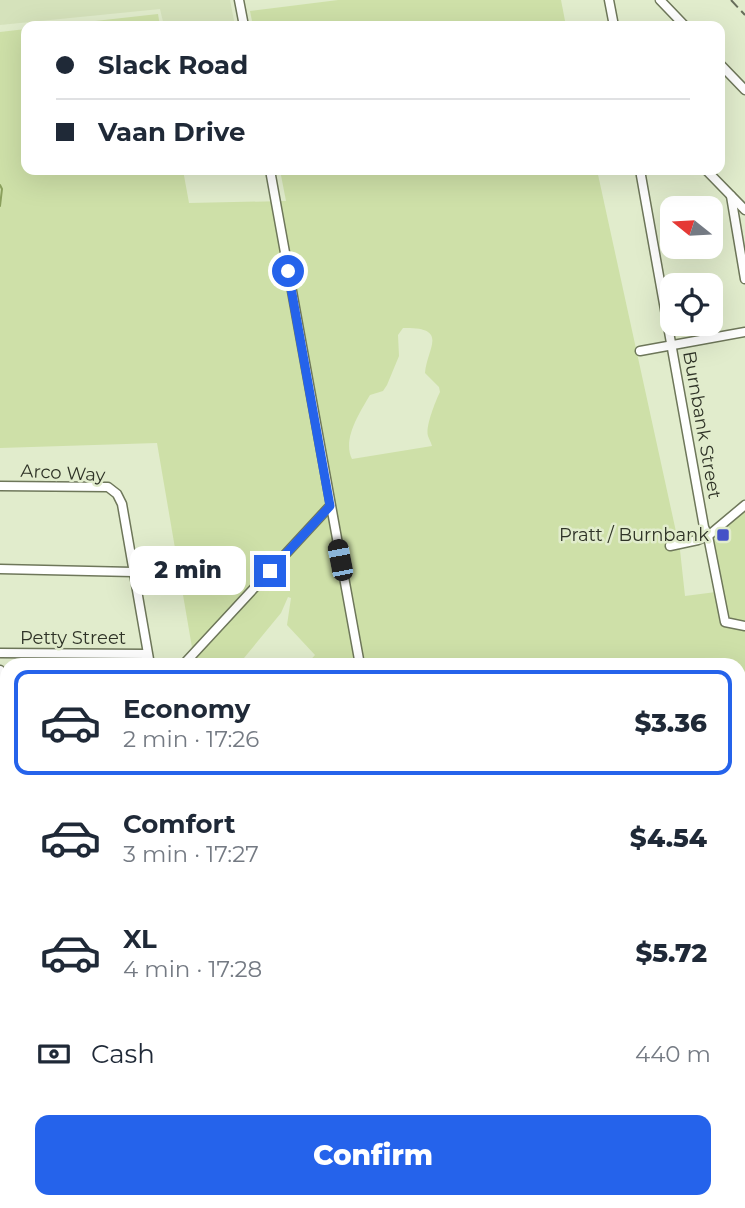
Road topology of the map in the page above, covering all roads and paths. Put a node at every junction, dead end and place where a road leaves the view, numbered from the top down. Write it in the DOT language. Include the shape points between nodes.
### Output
graph roads {
  1 [pos="239,0"];
  2 [pos="609,0"];
  3 [pos="660,0"];
  4 [pos="243,21"];
  5 [pos="613,21"];
  6 [pos="680,21"];
  7 [pos="725,69"];
  8 [pos="745,90"];
  9 [pos="271,175"];
  10 [pos="641,175"];
  11 [pos="711,175"];
  12 [pos="731,196"];
  13 [pos="745,210"];
  14 [pos="745,279"];
  15 [pos="745,332"];
  16 [pos="672,346"];
  17 [pos="640,351"];
  18 [pos="0,486"];
  19 [pos="745,505"];
  20 [pos="330,506"];
  21 [pos="708,536"];
  22 [pos="670,546"];
  23 [pos="0,569"];
  24 [pos="133,572"];
  25 [pos="745,626"];
  26 [pos="0,653"];
  27 [pos="147,654"];
  28 [pos="148,658"];
  29 [pos="189,658"];
  30 [pos="359,658"];
  1 -- 4 [label="street"];
  2 -- 5 [label="street"];
  3 -- 6 [label="street"];
  7 -- 8 [label="street"];
  9 -- 20 [label="street"];
  10 -- 16 [label="street, Burnbank Street"];
  11 -- 12 [label="street"];
  12 -- 13 [label="street"];
  12 -- 14 [label="street"];
  15 -- 16 [label="street"];
  16 -- 17 [label="street"];
  16 -- 21 [label="street, Burnbank Street"];
  18 -- 24 [label="street, Arco Way" via="108,487 121,504"];
  19 -- 21 [label="street"];
  20 -- 29 [label="street"];
  20 -- 30 [label="street"];
  21 -- 22 [label="street"];
  21 -- 25 [label="street, Burnbank Street" via="725,622"];
  23 -- 24 [label="street"];
  24 -- 27 [label="street, Arco Way"];
  26 -- 27 [label="street, Petty Street"];
  27 -- 28 [label="street, Arco Way"];
}
